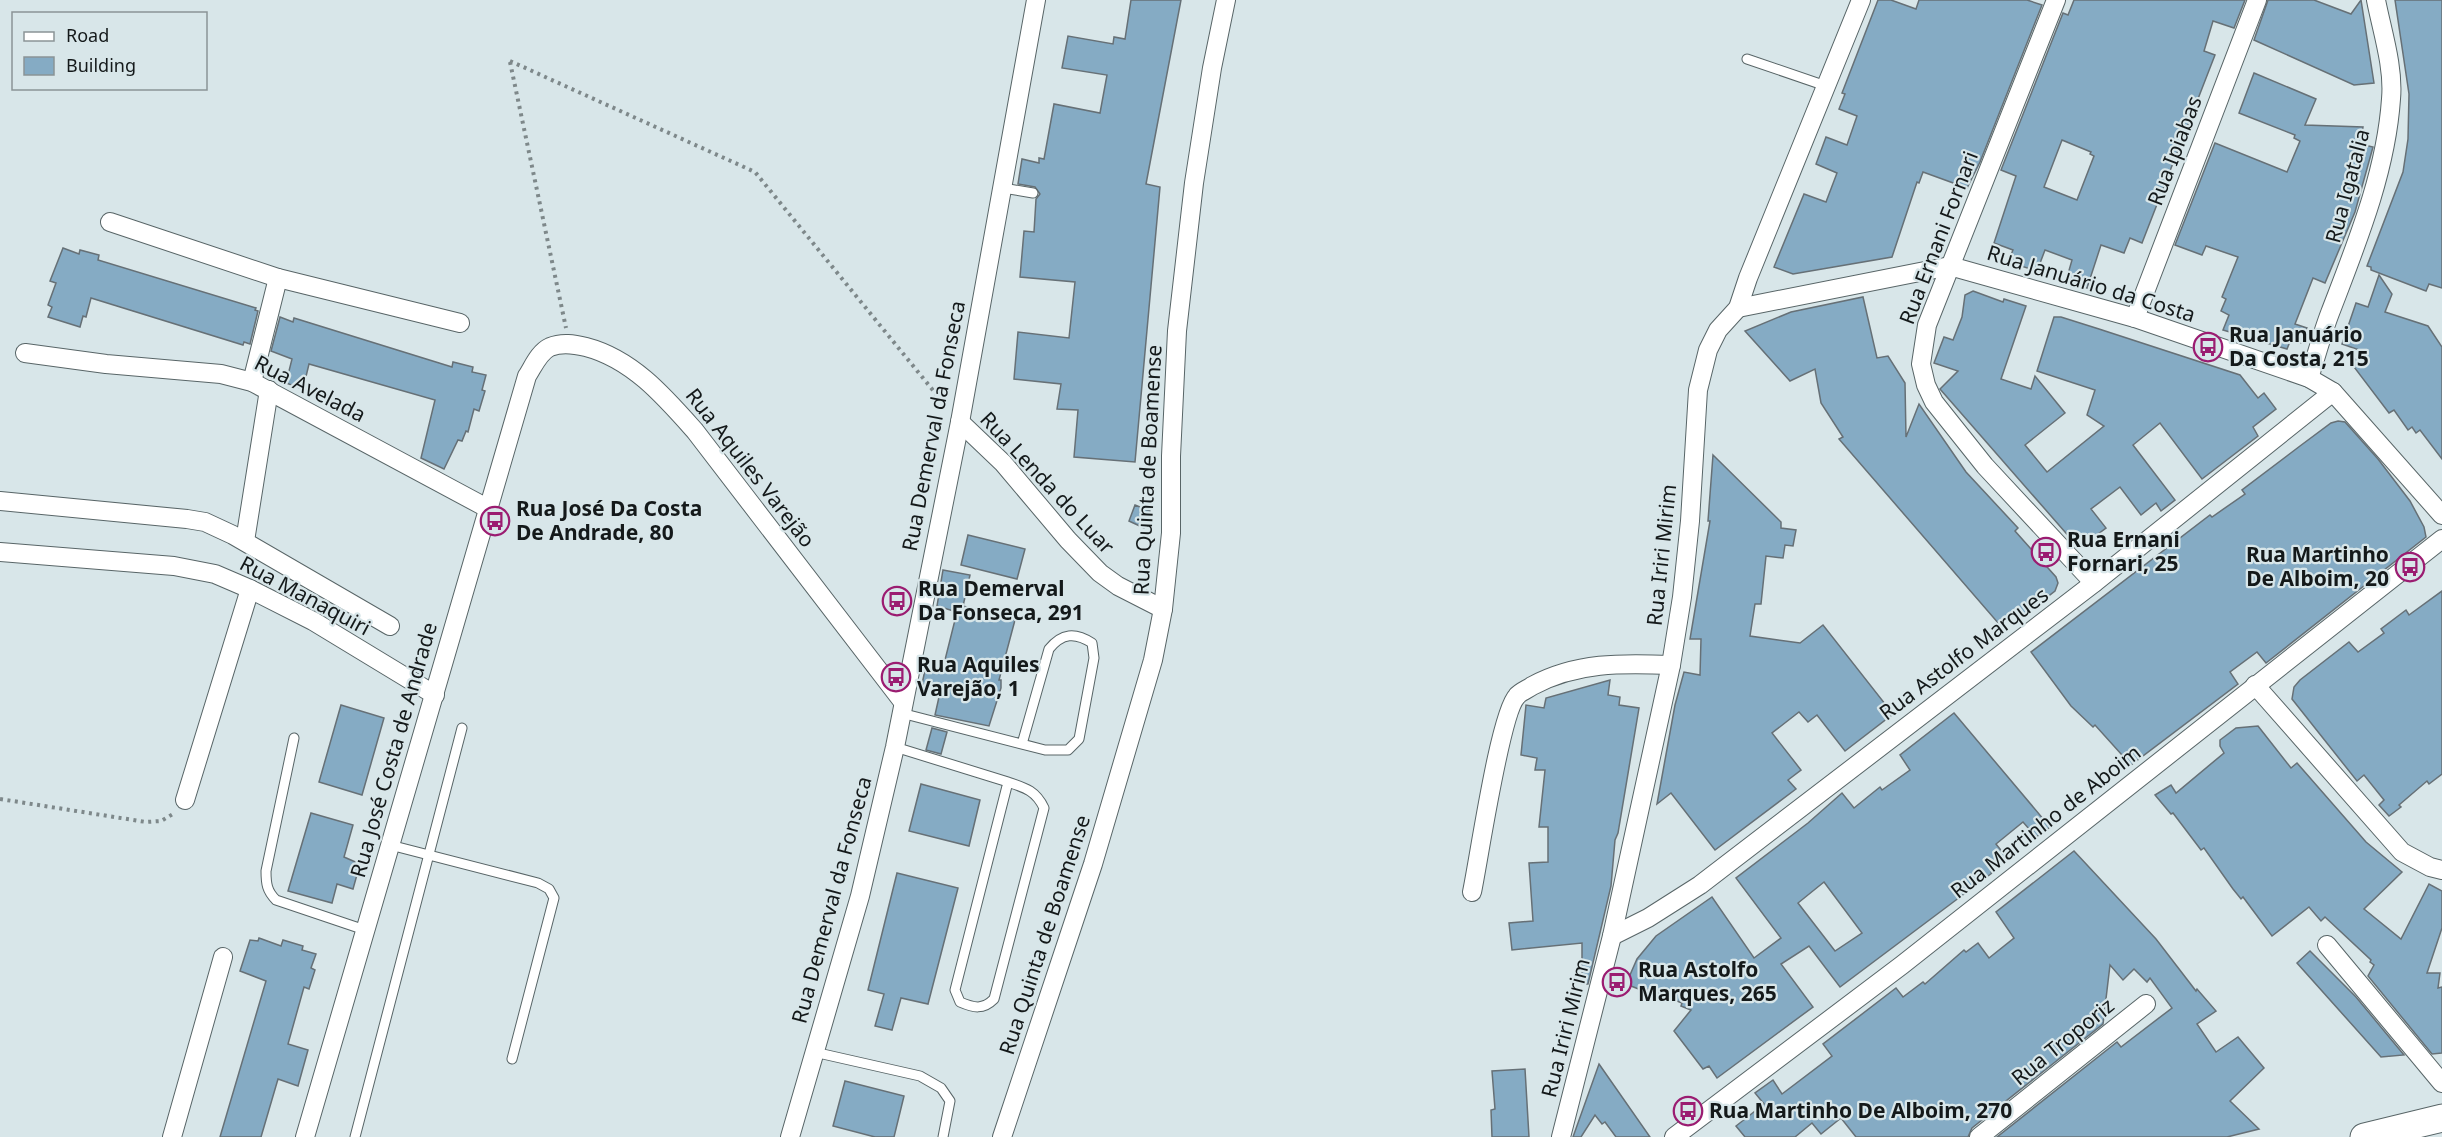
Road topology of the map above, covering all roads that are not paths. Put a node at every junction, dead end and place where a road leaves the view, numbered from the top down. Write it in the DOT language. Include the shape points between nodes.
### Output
graph roads {
  1 [pos="1036,0"];
  2 [pos="1226,0"];
  3 [pos="1861,0"];
  4 [pos="2056,0"];
  5 [pos="2257,0"];
  6 [pos="2376,0"];
  7 [pos="1747,59"];
  8 [pos="1826,86"];
  9 [pos="1003,188"];
  10 [pos="1033,193"];
  11 [pos="110,222"];
  12 [pos="1950,266"];
  13 [pos="278,278"];
  14 [pos="1738,308"];
  15 [pos="2135,318"];
  16 [pos="460,323"];
  17 [pos="26,353"];
  18 [pos="527,376"];
  19 [pos="2309,378"];
  20 [pos="252,382"];
  21 [pos="268,390"];
  22 [pos="2333,392"];
  23 [pos="960,422"];
  24 [pos="0,501"];
  25 [pos="487,508"];
  26 [pos="2442,515"];
  27 [pos="2442,539"];
  28 [pos="245,541"];
  29 [pos="0,552"];
  30 [pos="2094,583"];
  31 [pos="250,589"];
  32 [pos="1163,609"];
  33 [pos="390,626"];
  34 [pos="1671,665"];
  35 [pos="2255,685"];
  36 [pos="435,695"];
  37 [pos="902,708"];
  38 [pos="462,728"];
  39 [pos="294,738"];
  40 [pos="1022,744"];
  41 [pos="895,747"];
  42 [pos="1008,782"];
  43 [pos="185,800"];
  44 [pos="390,845"];
  45 [pos="429,855"];
  46 [pos="2442,870"];
  47 [pos="1472,892"];
  48 [pos="365,930"];
  49 [pos="1612,936"];
  50 [pos="2327,945"];
  51 [pos="223,957"];
  52 [pos="2146,1004"];
  53 [pos="814,1052"];
  54 [pos="512,1059"];
  55 [pos="2442,1083"];
  56 [pos="2442,1118"];
  57 [pos="172,1137"];
  58 [pos="305,1137"];
  59 [pos="355,1137"];
  60 [pos="790,1137"];
  61 [pos="943,1137"];
  62 [pos="1002,1137"];
  63 [pos="1561,1137"];
  64 [pos="1674,1137"];
  65 [pos="1979,1137"];
  66 [pos="2364,1137"];
  1 -- 9 [label="street, Rua Demerval da Fonseca"];
  2 -- 32 [label="street, Rua Quinta de Boamense" via="1194,183 1177,331 1170,542"];
  3 -- 8 [label="street, Rua Iriri Mirim"];
  4 -- 12 [label="street, Rua Ernani Fornari"];
  5 -- 15 [label="street, Rua Ipiabas"];
  6 -- 19 [label="street, Rua Igatalia" via="2392,97 2385,146 2356,247"];
  7 -- 8 [label="lane"];
  8 -- 14 [label="street, Rua Iriri Mirim"];
  9 -- 10 [label="lane"];
  9 -- 23 [label="street, Rua Demerval da Fonseca"];
  11 -- 13 [label="street"];
  12 -- 14 [label="street, Rua Januário da Costa"];
  12 -- 15 [label="street, Rua Januário da Costa"];
  12 -- 30 [label="street, Rua Ernani Fornari" via="1927,325 1921,364 1926,385 1934,402 1985,466"];
  13 -- 16 [label="street"];
  13 -- 20 [label="street"];
  14 -- 34 [label="street, Rua Iriri Mirim" via="1718,330 1708,350 1698,390 1690,521"];
  15 -- 19 [label="street, Rua Januário da Costa"];
  17 -- 20 [label="street, Rua Avelada"];
  18 -- 25 [label="street, Rua José Costa de Andrade"];
  18 -- 37 [label="street, Rua Aquiles Varejão" via="549,348 570,343 618,358 658,390 695,431"];
  19 -- 22 [label="street, Rua Januário da Costa"];
  20 -- 21 [label="street, Rua Avelada"];
  21 -- 25 [label="street, Rua Avelada"];
  21 -- 28 [label="street"];
  22 -- 26 [label="street, Rua Januário da Costa"];
  22 -- 30 [label="street, Rua Astolfo Marques"];
  23 -- 32 [label="street, Rua Lenda do Luar" via="1004,463 1100,573"];
  23 -- 37 [label="street, Rua Demerval da Fonseca"];
  24 -- 28 [label="street" via="187,519 205,522"];
  25 -- 36 [label="street, Rua José Costa de Andrade"];
  27 -- 35 [label="street, Rua Martinho de Aboim"];
  28 -- 33 [label="street"];
  29 -- 31 [label="street, Rua Manaquiri" via="174,566 215,574"];
  30 -- 49 [label="street, Rua Astolfo Marques" via="1700,885"];
  31 -- 36 [label="street, Rua Manaquiri" via="312,621"];
  31 -- 43 [label="street"];
  32 -- 62 [label="street, Rua Quinta de Boamense" via="1150,669 1093,864"];
  34 -- 47 [label="street" via="1588,666 1549,677 1517,695 1508,710 1501,738"];
  34 -- 49 [label="street, Rua Iriri Mirim"];
  35 -- 46 [label="street" via="2402,852"];
  35 -- 64 [label="street, Rua Martinho de Aboim" via="1902,965"];
  36 -- 44 [label="street, Rua José Costa de Andrade"];
  37 -- 40 [label="lane"];
  37 -- 41 [label="street, Rua Demerval da Fonseca"];
  38 -- 45 [label="lane"];
  39 -- 48 [label="lane" via="266,885 276,900"];
  40 -- 40 [label="lane" via="1049,649 1069,634 1082,636 1092,643 1094,658 1079,738 1068,750"];
  41 -- 42 [label="lane"];
  41 -- 53 [label="street, Rua Demerval da Fonseca" via="860,896"];
  42 -- 42 [label="lane" via="955,990 960,1002 979,1008 994,999 1044,808 1031,789"];
  44 -- 45 [label="lane"];
  44 -- 48 [label="street, Rua José Costa de Andrade"];
  45 -- 54 [label="lane" via="538,883 549,889 554,898"];
  45 -- 59 [label="lane"];
  48 -- 58 [label="street, Rua José Costa de Andrade"];
  49 -- 63 [label="street, Rua Iriri Mirim"];
  50 -- 55 [label="street"];
  51 -- 57 [label="street"];
  52 -- 65 [label="street, Rua Troporiz"];
  53 -- 60 [label="street, Rua Demerval da Fonseca"];
  53 -- 61 [label="lane" via="920,1076 941,1088 950,1101"];
  56 -- 66 [label="main road"];
}
